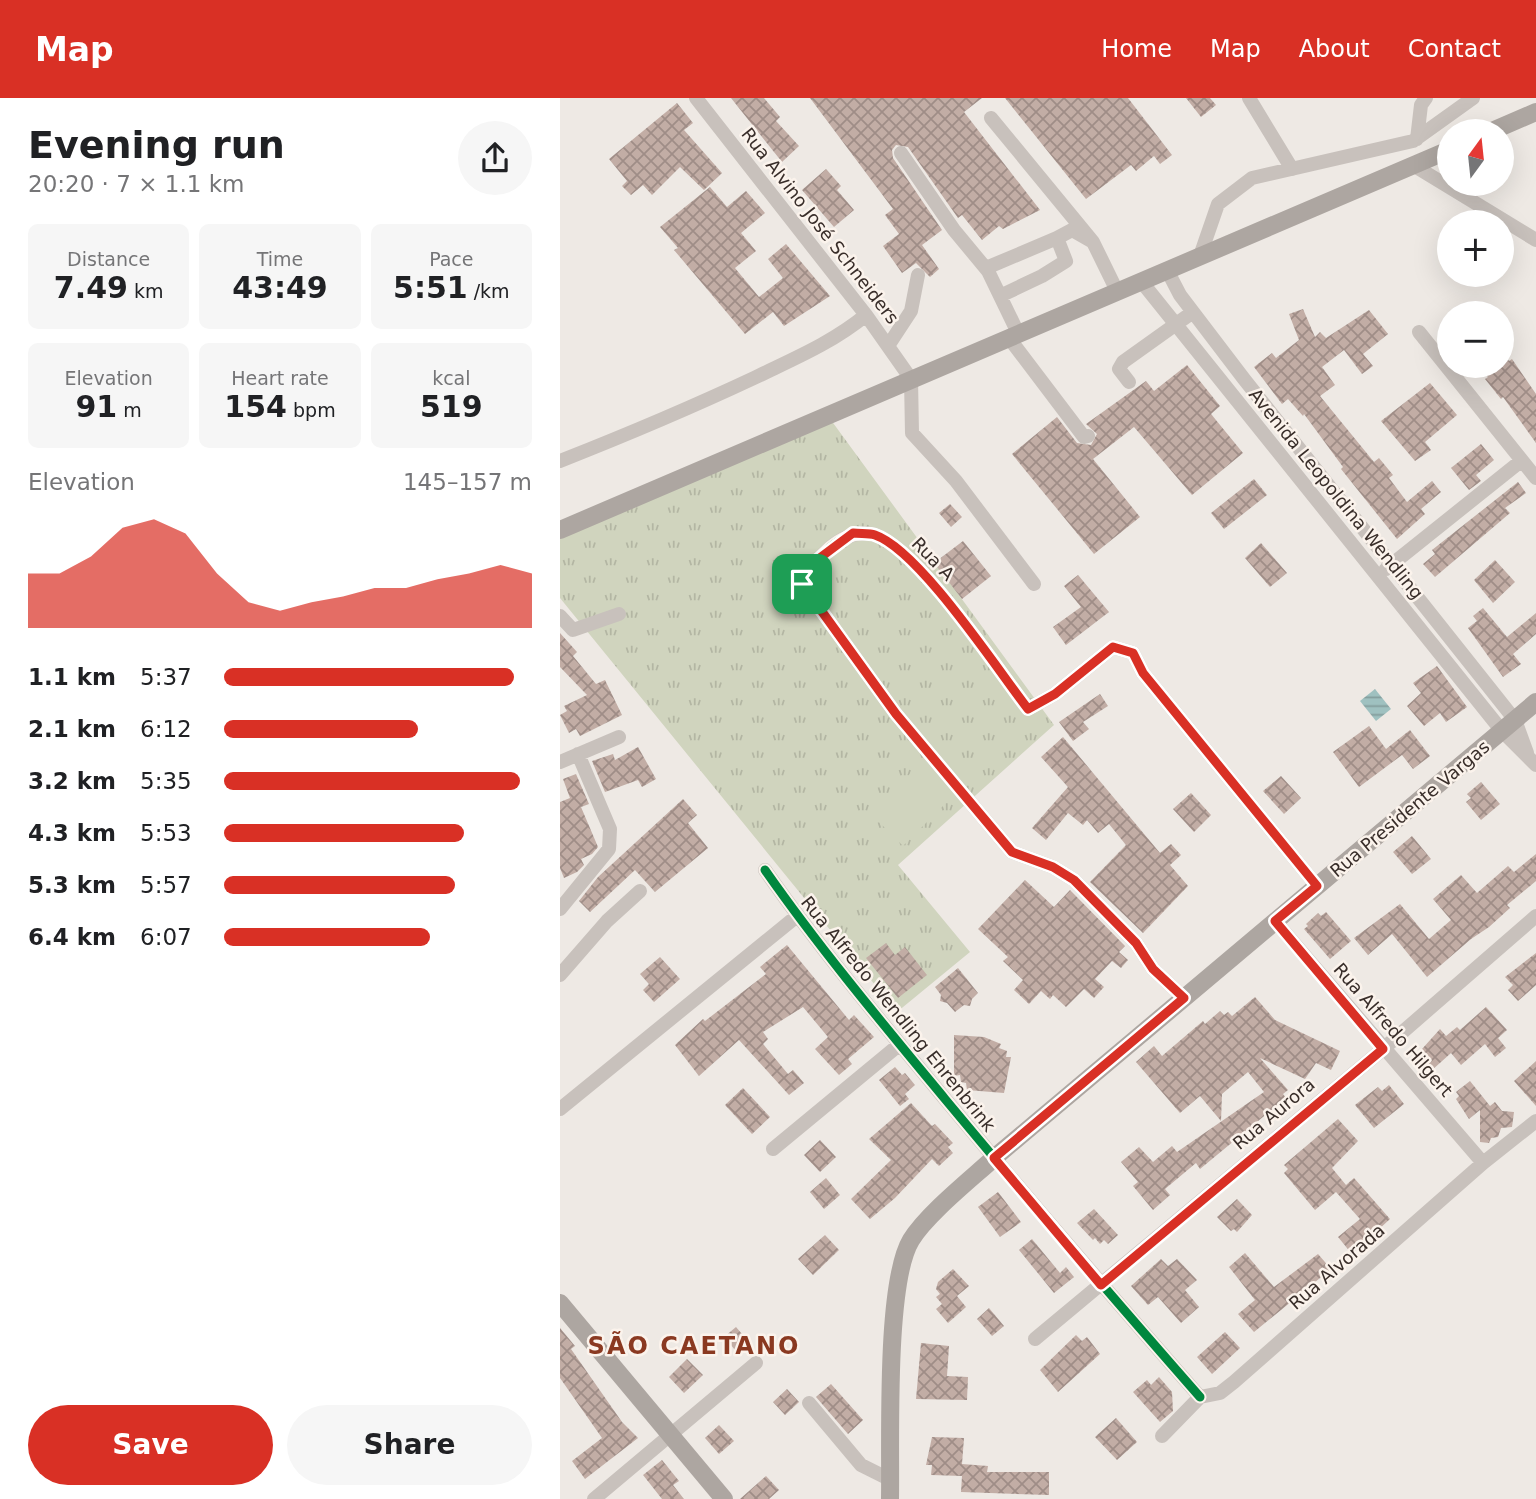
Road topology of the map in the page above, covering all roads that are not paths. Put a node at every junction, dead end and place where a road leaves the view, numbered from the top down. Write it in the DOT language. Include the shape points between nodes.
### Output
graph roads {
  1 [pos="696,98"];
  2 [pos="1250,98"];
  3 [pos="1426,98"];
  4 [pos="1474,98"];
  5 [pos="1536,113"];
  6 [pos="990,118"];
  7 [pos="1514,122"];
  8 [pos="1415,140"];
  9 [pos="901,153"];
  10 [pos="1437,155"];
  11 [pos="1418,163"];
  12 [pos="1292,169"];
  13 [pos="1057,238"];
  14 [pos="1536,240"];
  15 [pos="1093,242"];
  16 [pos="1200,256"];
  17 [pos="986,268"];
  18 [pos="1167,270"];
  19 [pos="918,275"];
  20 [pos="1141,281"];
  21 [pos="1117,292"];
  22 [pos="1002,295"];
  23 [pos="1193,312"];
  24 [pos="866,315"];
  25 [pos="1176,324"];
  26 [pos="1419,332"];
  27 [pos="1014,335"];
  28 [pos="888,346"];
  29 [pos="911,379"];
  30 [pos="1129,382"];
  31 [pos="1088,436"];
  32 [pos="560,461"];
  33 [pos="1521,461"];
  34 [pos="1536,478"];
  35 [pos="560,530"];
  36 [pos="1391,565"];
  37 [pos="1377,576"];
  38 [pos="1034,584"];
  39 [pos="619,614"];
  40 [pos="560,616"];
  41 [pos="1536,702"];
  42 [pos="1508,726"];
  43 [pos="619,737"];
  44 [pos="578,754"];
  45 [pos="1532,759"];
  46 [pos="560,762"];
  47 [pos="765,870"];
  48 [pos="1317,886"];
  49 [pos="640,891"];
  50 [pos="560,909"];
  51 [pos="797,916"];
  52 [pos="1536,916"];
  53 [pos="1275,921"];
  54 [pos="560,975"];
  55 [pos="1184,998"];
  56 [pos="900,1044"];
  57 [pos="1383,1049"];
  58 [pos="560,1109"];
  59 [pos="1536,1121"];
  60 [pos="774,1149"];
  61 [pos="994,1158"];
  62 [pos="1483,1163"];
  63 [pos="1101,1285"];
  64 [pos="560,1303"];
  65 [pos="1035,1339"];
  66 [pos="756,1363"];
  67 [pos="1200,1397"];
  68 [pos="809,1403"];
  69 [pos="672,1436"];
  70 [pos="1162,1436"];
  71 [pos="891,1480"];
  72 [pos="594,1499"];
  73 [pos="724,1499"];
  74 [pos="890,1499"];
  1 -- 24 [label="street, Rua Alvino José Schneiders"];
  2 -- 12 [label="street"];
  3 -- 8 [label="street"];
  4 -- 8 [label="street"];
  5 -- 7 [label="main road"];
  6 -- 15 [label="street"];
  8 -- 11 [label="street"];
  8 -- 12 [label="street"];
  9 -- 17 [label="street"];
  10 -- 11 [label="main road"];
  11 -- 14 [label="street"];
  11 -- 16 [label="main road"];
  12 -- 16 [label="street" via="1252,178 1219,204"];
  13 -- 15 [label="street" via="1072,230"];
  13 -- 17 [label="street"];
  13 -- 22 [label="street" via="1066,261"];
  15 -- 21 [label="street"];
  16 -- 18 [label="main road"];
  17 -- 22 [label="street"];
  18 -- 20 [label="main road"];
  18 -- 23 [label="street, Avenida Leopoldina Wendling"];
  19 -- 28 [label="street" via="911,311"];
  20 -- 21 [label="main road"];
  20 -- 25 [label="street, Avenida Leopoldina Wendling"];
  21 -- 27 [label="main road"];
  22 -- 27 [label="street"];
  23 -- 25 [label="street"];
  23 -- 36 [label="street, Avenida Leopoldina Wendling"];
  24 -- 28 [label="street, Rua Alvino José Schneiders"];
  24 -- 32 [label="street" via="844,333 790,361 662,421"];
  25 -- 30 [label="street" via="1123,362 1119,369"];
  25 -- 37 [label="street, Avenida Leopoldina Wendling"];
  26 -- 33 [label="street"];
  27 -- 29 [label="main road"];
  27 -- 31 [label="street" via="1084,437"];
  28 -- 29 [label="street, Rua Alvino José Schneiders"];
  29 -- 35 [label="main road"];
  29 -- 38 [label="street" via="912,433 956,481"];
  33 -- 34 [label="street"];
  33 -- 36 [label="street"];
  36 -- 37 [label="street"];
  36 -- 42 [label="street, Avenida Leopoldina Wendling"];
  37 -- 42 [label="street, Avenida Leopoldina Wendling"];
  39 -- 40 [label="street" via="573,630"];
  41 -- 42 [label="main road, Rua Presidente Vargas"];
  42 -- 45 [label="street"];
  42 -- 48 [label="main road, Rua Presidente Vargas"];
  43 -- 44 [label="street"];
  44 -- 46 [label="street"];
  44 -- 50 [label="street" via="610,829 609,849"];
  47 -- 51 [label="street, Rua Alfredo Wendling Ehrenbrink"];
  48 -- 53 [label="main road, Rua Presidente Vargas"];
  48 -- 55 [label="street, Rua A" via="1143,673 1133,653 1113,647 1055,694 1028,709 944,597 897,548 874,535 853,533 826,551 802,584 896,714 1012,852 1074,880"];
  49 -- 54 [label="street"];
  51 -- 56 [label="street, Rua Alfredo Wendling Ehrenbrink"];
  51 -- 58 [label="street"];
  52 -- 57 [label="street, Rua Aurora"];
  53 -- 55 [label="main road, Rua Presidente Vargas"];
  53 -- 57 [label="street, Rua Alfredo Hilgert"];
  55 -- 61 [label="main road, Rua Presidente Vargas"];
  56 -- 60 [label="street"];
  56 -- 61 [label="street, Rua Alfredo Wendling Ehrenbrink"];
  57 -- 62 [label="street, Rua Alfredo Hilgert"];
  57 -- 63 [label="street, Rua Aurora"];
  59 -- 62 [label="street, Rua Alvorada"];
  61 -- 63 [label="street, Rua Alfredo Wendling Ehrenbrink"];
  61 -- 71 [label="main road, Rua Presidente Vargas" via="911,1240 901,1268 895,1301"];
  62 -- 67 [label="street, Rua Alvorada" via="1234,1382 1220,1393"];
  63 -- 65 [label="street, Rua Aurora"];
  63 -- 67 [label="street, Rua Alfredo Wendling Ehrenbrink"];
  64 -- 69 [label="main road"];
  66 -- 69 [label="street"];
  67 -- 70 [label="street, Rua Alvorada"];
  68 -- 71 [label="street" via="862,1465"];
  69 -- 72 [label="street"];
  69 -- 73 [label="main road"];
  71 -- 74 [label="main road, Rua Presidente Vargas"];
}
